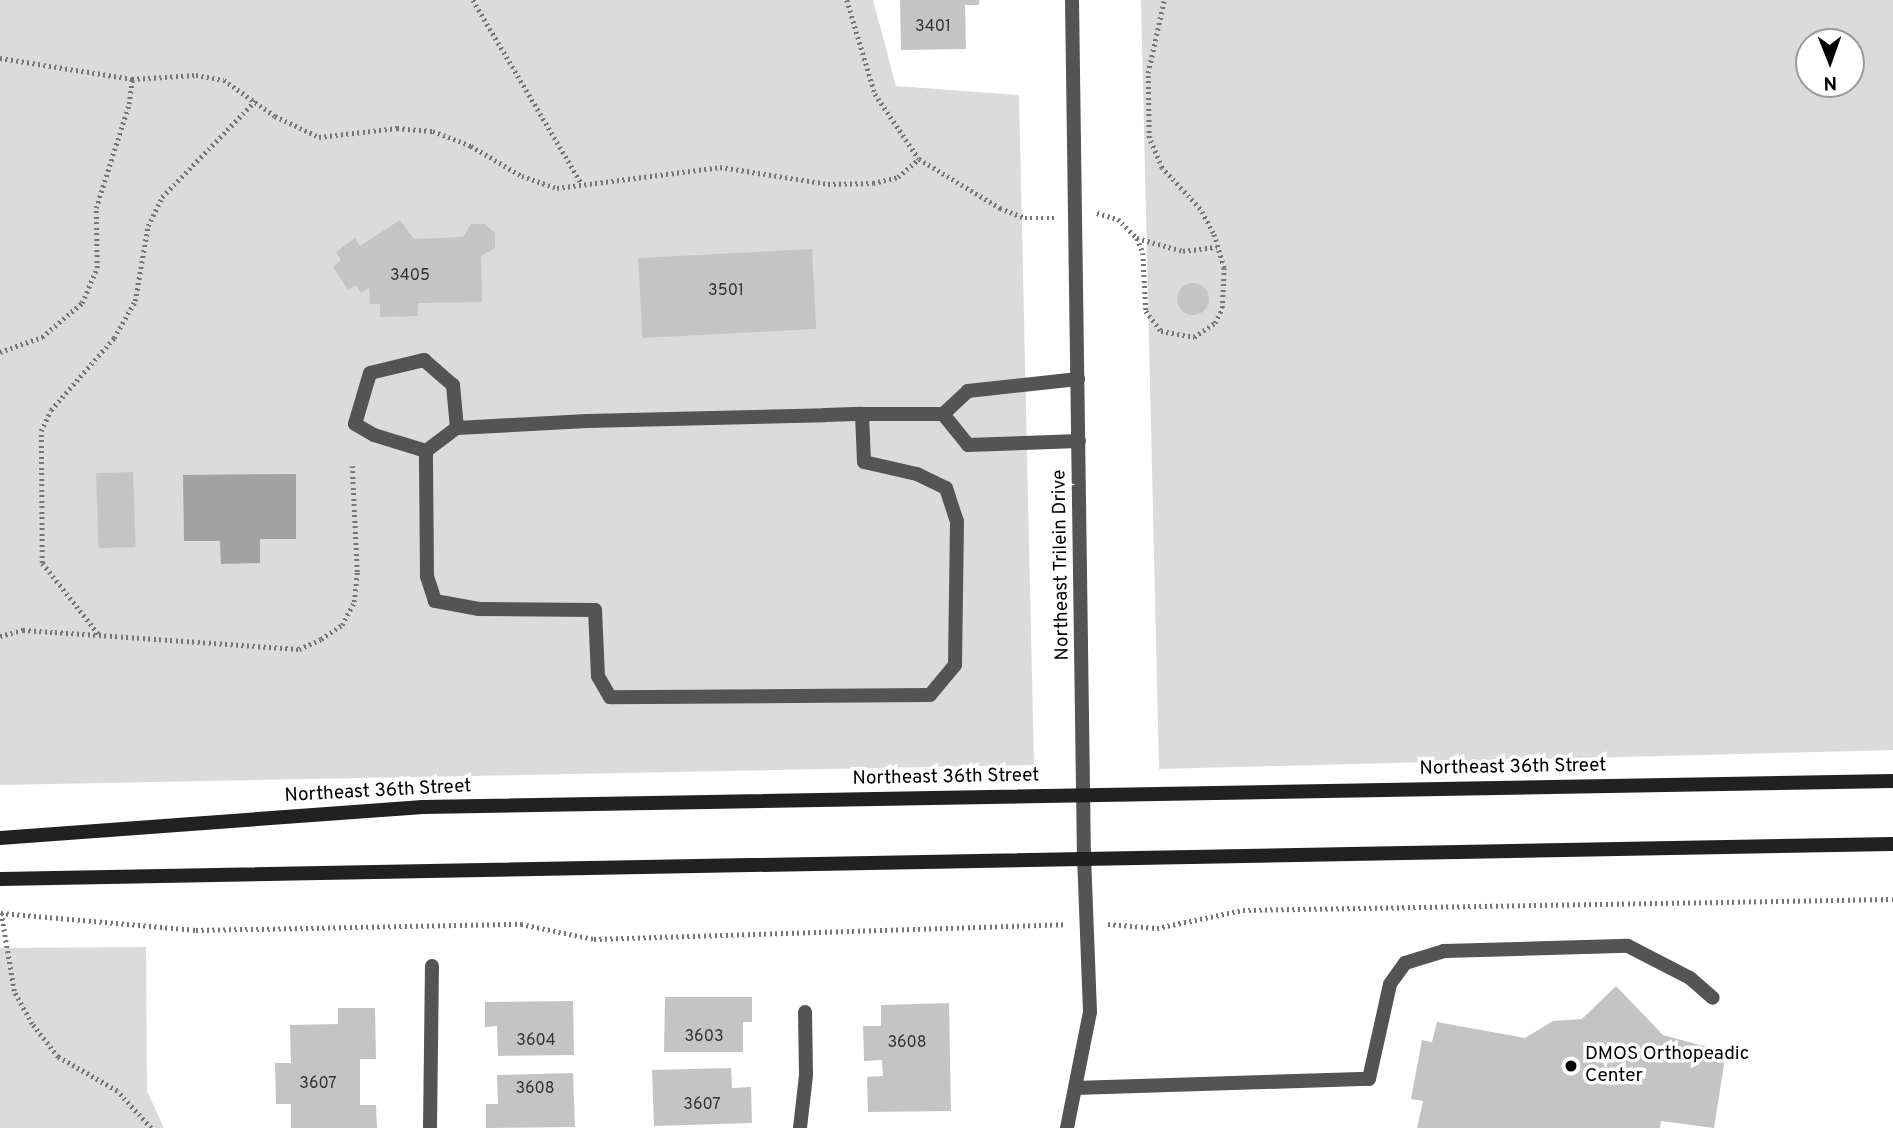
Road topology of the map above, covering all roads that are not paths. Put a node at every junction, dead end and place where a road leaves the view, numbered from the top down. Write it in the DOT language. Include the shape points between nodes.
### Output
graph roads {
  1 [pos="1072,0"];
  2 [pos="1078,379"];
  3 [pos="862,414"];
  4 [pos="943,414"];
  5 [pos="457,428"];
  6 [pos="1079,440"];
  7 [pos="426,451"];
  8 [pos="1893,781"];
  9 [pos="1085,795"];
  10 [pos="0,838"];
  11 [pos="1893,844"];
  12 [pos="1084,859"];
  13 [pos="0,879"];
  14 [pos="432,966"];
  15 [pos="1713,998"];
  16 [pos="805,1012"];
  17 [pos="1075,1088"];
  18 [pos="430,1128"];
  19 [pos="800,1128"];
  20 [pos="1067,1128"];
  1 -- 2 [label="street, Northeast Trilein Drive"];
  2 -- 4 [label="street" via="968,391"];
  2 -- 6 [label="street, Northeast Trilein Drive"];
  3 -- 4 [label="street"];
  3 -- 5 [label="street"];
  3 -- 7 [label="street" via="864,462 917,474 946,488 957,522 955,665 930,695 610,697 598,676 595,610 479,609 435,601 427,576"];
  4 -- 6 [label="street" via="968,445"];
  5 -- 7 [label="street"];
  5 -- 7 [label="street" via="453,385 424,360 370,373 355,424 374,435"];
  6 -- 9 [label="street, Northeast Trilein Drive"];
  8 -- 9 [label="main road, Northeast 36th Street"];
  9 -- 10 [label="main road, Northeast 36th Street" via="423,807"];
  9 -- 12 [label="street, Northeast Trilein Drive"];
  11 -- 12 [label="main road"];
  12 -- 13 [label="main road"];
  12 -- 17 [label="street, Northeast Trilein Drive" via="1090,1012"];
  14 -- 18 [label="street"];
  15 -- 17 [label="street" via="1690,978 1628,946 1444,951 1405,963 1390,984 1369,1079"];
  16 -- 19 [label="street" via="806,1074"];
  17 -- 20 [label="street, Northeast Trilein Drive"];
}
